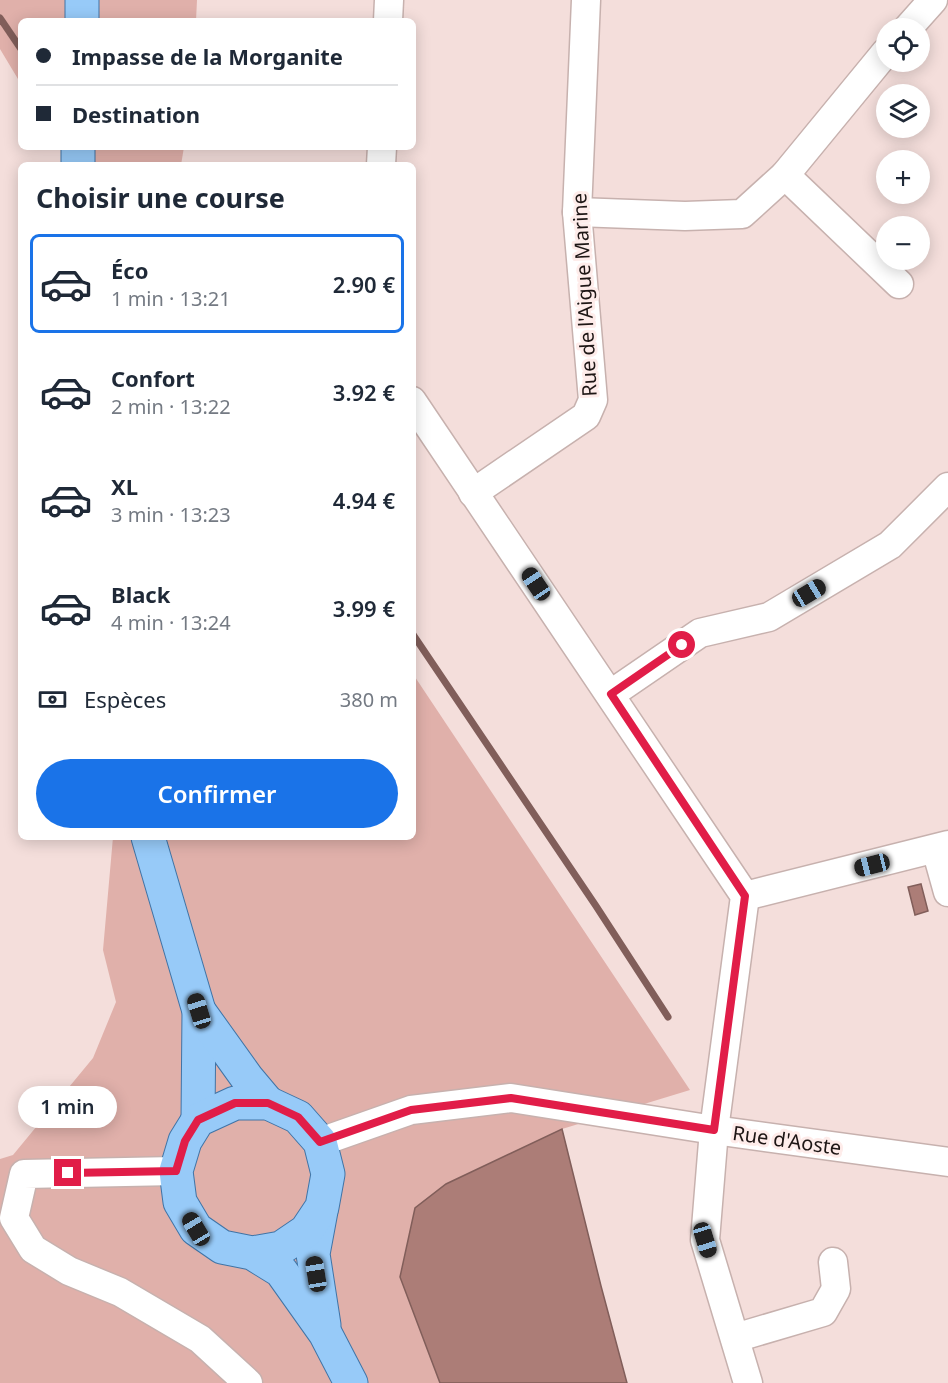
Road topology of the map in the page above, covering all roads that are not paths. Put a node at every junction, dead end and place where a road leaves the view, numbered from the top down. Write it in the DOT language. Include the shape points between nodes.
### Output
graph roads {
  1 [pos="82,0"];
  2 [pos="389,0"];
  3 [pos="586,0"];
  4 [pos="933,0"];
  5 [pos="82,18"];
  6 [pos="388,18"];
  7 [pos="917,18"];
  8 [pos="876,64"];
  9 [pos="785,175"];
  10 [pos="577,212"];
  11 [pos="899,284"];
  12 [pos="416,407"];
  13 [pos="948,487"];
  14 [pos="473,493"];
  15 [pos="611,694"];
  16 [pos="149,840"];
  17 [pos="942,847"];
  18 [pos="948,892"];
  19 [pos="745,896"];
  20 [pos="199,1011"];
  21 [pos="268,1103"];
  22 [pos="198,1120"];
  23 [pos="714,1130"];
  24 [pos="320,1142"];
  25 [pos="948,1162"];
  26 [pos="176,1171"];
  27 [pos="322,1207"];
  28 [pos="252,1253"];
  29 [pos="833,1262"];
  30 [pos="325,1333"];
  31 [pos="735,1338"];
  32 [pos="248,1383"];
  33 [pos="351,1383"];
  34 [pos="748,1383"];
  1 -- 5 [label="main road"];
  2 -- 6 [label="street"];
  3 -- 10 [label="street, Rue de l'Aigue Marine"];
  4 -- 7 [label="street"];
  8 -- 9 [label="street"];
  9 -- 10 [label="street" via="742,214"];
  9 -- 11 [label="street"];
  10 -- 14 [label="street, Rue de l'Aigue Marine" via="593,400 586,416"];
  12 -- 14 [label="street"];
  13 -- 15 [label="street" via="890,545 769,617 700,633"];
  14 -- 15 [label="street"];
  15 -- 19 [label="street"];
  16 -- 20 [label="main road"];
  17 -- 18 [label="street"];
  17 -- 19 [label="street"];
  19 -- 23 [label="street"];
  20 -- 21 [label="main road"];
  20 -- 22 [label="main road"];
  21 -- 22 [label="main road" via="235,1103"];
  21 -- 24 [label="main road" via="298,1117"];
  22 -- 26 [label="main road" via="185,1141"];
  23 -- 24 [label="street, Rue d'Aoste" via="511,1098 411,1110"];
  23 -- 25 [label="street, Rue d'Aoste"];
  23 -- 31 [label="street" via="705,1240"];
  24 -- 27 [label="main road" via="328,1174"];
  26 -- 28 [label="main road" via="180,1202 196,1229 222,1247"];
  26 -- 32 [label="street" via="24,1174 14,1218 33,1249 69,1271 120,1292 200,1339"];
  27 -- 28 [label="main road" via="298,1237 281,1248"];
  27 -- 30 [label="main road" via="313,1254"];
  28 -- 30 [label="main road" via="281,1271"];
  29 -- 31 [label="street" via="836,1289 823,1312"];
  30 -- 33 [label="main road"];
  31 -- 34 [label="street"];
}
